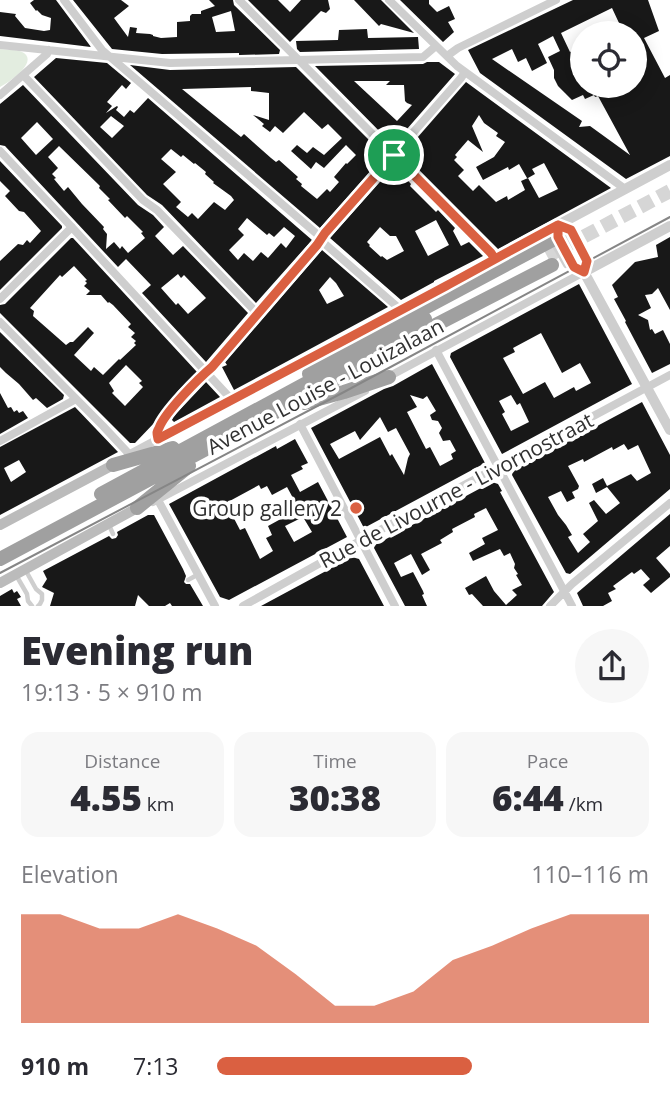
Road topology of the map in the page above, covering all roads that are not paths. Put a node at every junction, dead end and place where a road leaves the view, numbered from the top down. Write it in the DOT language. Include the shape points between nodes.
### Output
graph roads {
  1 [pos="64,0"];
  2 [pos="239,0"];
  3 [pos="390,0"];
  4 [pos="556,0"];
  5 [pos="0,45"];
  6 [pos="436,46"];
  7 [pos="48,50"];
  8 [pos="447,56"];
  9 [pos="111,57"];
  10 [pos="298,59"];
  11 [pos="465,72"];
  12 [pos="24,76"];
  13 [pos="0,95"];
  14 [pos="0,151"];
  15 [pos="394,155"];
  16 [pos="670,165"];
  17 [pos="625,189"];
  18 [pos="670,226"];
  19 [pos="72,227"];
  20 [pos="562,231"];
  21 [pos="321,239"];
  22 [pos="495,259"];
  23 [pos="557,265"];
  24 [pos="584,272"];
  25 [pos="0,299"];
  26 [pos="401,310"];
  27 [pos="257,313"];
  28 [pos="0,322"];
  29 [pos="335,350"];
  30 [pos="436,351"];
  31 [pos="206,372"];
  32 [pos="670,375"];
  33 [pos="389,377"];
  34 [pos="647,388"];
  35 [pos="76,399"];
  36 [pos="232,400"];
  37 [pos="280,403"];
  38 [pos="300,424"];
  39 [pos="670,430"];
  40 [pos="158,439"];
  41 [pos="211,440"];
  42 [pos="0,441"];
  43 [pos="130,455"];
  44 [pos="113,465"];
  45 [pos="498,467"];
  46 [pos="158,500"];
  47 [pos="670,503"];
  48 [pos="137,508"];
  49 [pos="0,525"];
  50 [pos="360,541"];
  51 [pos="0,549"];
  52 [pos="0,559"];
  53 [pos="21,572"];
  54 [pos="198,574"];
  55 [pos="188,580"];
  56 [pos="2,582"];
  57 [pos="565,592"];
  58 [pos="32,606"];
  59 [pos="38,606"];
  60 [pos="215,606"];
  61 [pos="243,606"];
  62 [pos="395,606"];
  63 [pos="550,606"];
  64 [pos="572,606"];
  1 -- 9 [label="street"];
  2 -- 10 [label="street"];
  3 -- 6 [label="street"];
  4 -- 8 [label="street"];
  5 -- 7 [label="street"];
  6 -- 8 [label="street"];
  6 -- 10 [label="street" via="423,57"];
  7 -- 9 [label="street"];
  7 -- 12 [label="street"];
  8 -- 11 [label="street"];
  9 -- 10 [label="street" via="170,63"];
  9 -- 21 [label="street"];
  10 -- 15 [label="street"];
  11 -- 15 [label="street"];
  11 -- 17 [label="street"];
  12 -- 13 [label="street"];
  12 -- 27 [label="street"];
  14 -- 19 [label="street"];
  15 -- 21 [label="street"];
  15 -- 22 [label="street"];
  16 -- 17 [label="street, Avenue Louise - Louizalaan"];
  17 -- 20 [label="street, Avenue Louise - Louizalaan"];
  18 -- 24 [label="street, Avenue Louise - Louizalaan"];
  19 -- 25 [label="street"];
  19 -- 31 [label="street"];
  20 -- 22 [label="street, Avenue Louise - Louizalaan"];
  20 -- 24 [label="street" via="574,267"];
  20 -- 29 [label="highway"];
  21 -- 26 [label="street"];
  21 -- 27 [label="street"];
  22 -- 26 [label="street, Avenue Louise - Louizalaan"];
  23 -- 37 [label="highway, Avenue Louise - Louizalaan" via="414,325"];
  24 -- 30 [label="street, Avenue Louise - Louizalaan"];
  24 -- 34 [label="street"];
  26 -- 29 [label="street, Avenue Louise - Louizalaan"];
  27 -- 31 [label="street"];
  28 -- 35 [label="street"];
  29 -- 36 [label="street, Avenue Louise - Louizalaan"];
  29 -- 37 [label="highway"];
  30 -- 33 [label="street, Avenue Louise - Louizalaan"];
  30 -- 45 [label="street"];
  31 -- 36 [label="street"];
  31 -- 40 [label="street" via="164,419"];
  32 -- 34 [label="street, Rue de Livourne - Livornostraat"];
  33 -- 37 [label="highway" via="344,392"];
  33 -- 38 [label="street, Avenue Louise - Louizalaan"];
  34 -- 39 [label="street"];
  34 -- 45 [label="street, Rue de Livourne - Livornostraat"];
  35 -- 42 [label="street"];
  35 -- 43 [label="street"];
  36 -- 40 [label="street, Avenue Louise - Louizalaan"];
  37 -- 41 [label="highway, Avenue Louise - Louizalaan"];
  38 -- 46 [label="street, Avenue Louise - Louizalaan"];
  38 -- 50 [label="street"];
  40 -- 43 [label="street, Avenue Louise - Louizalaan"];
  41 -- 44 [label="highway"];
  41 -- 48 [label="highway"];
  41 -- 51 [label="highway, Avenue Louise - Louizalaan"];
  41 -- 52 [label="highway, Avenue Louise - Louizalaan"];
  43 -- 44 [label="street, Avenue Louise - Louizalaan"];
  44 -- 49 [label="main road, Avenue Louise - Louizalaan"];
  45 -- 50 [label="street, Rue de Livourne - Livornostraat"];
  45 -- 57 [label="street"];
  46 -- 48 [label="street, Avenue Louise - Louizalaan"];
  46 -- 54 [label="street"];
  47 -- 57 [label="street"];
  48 -- 53 [label="main road, Avenue Louise - Louizalaan" via="111,529"];
  50 -- 61 [label="street, Rue de Livourne - Livornostraat" via="274,594"];
  50 -- 62 [label="street"];
  53 -- 56 [label="main road, Avenue Louise - Louizalaan"];
  53 -- 58 [label="lane"];
  53 -- 59 [label="lane" via="42,594"];
  54 -- 55 [label="lane"];
  54 -- 60 [label="street"];
  57 -- 63 [label="street"];
  57 -- 64 [label="street"];
}
